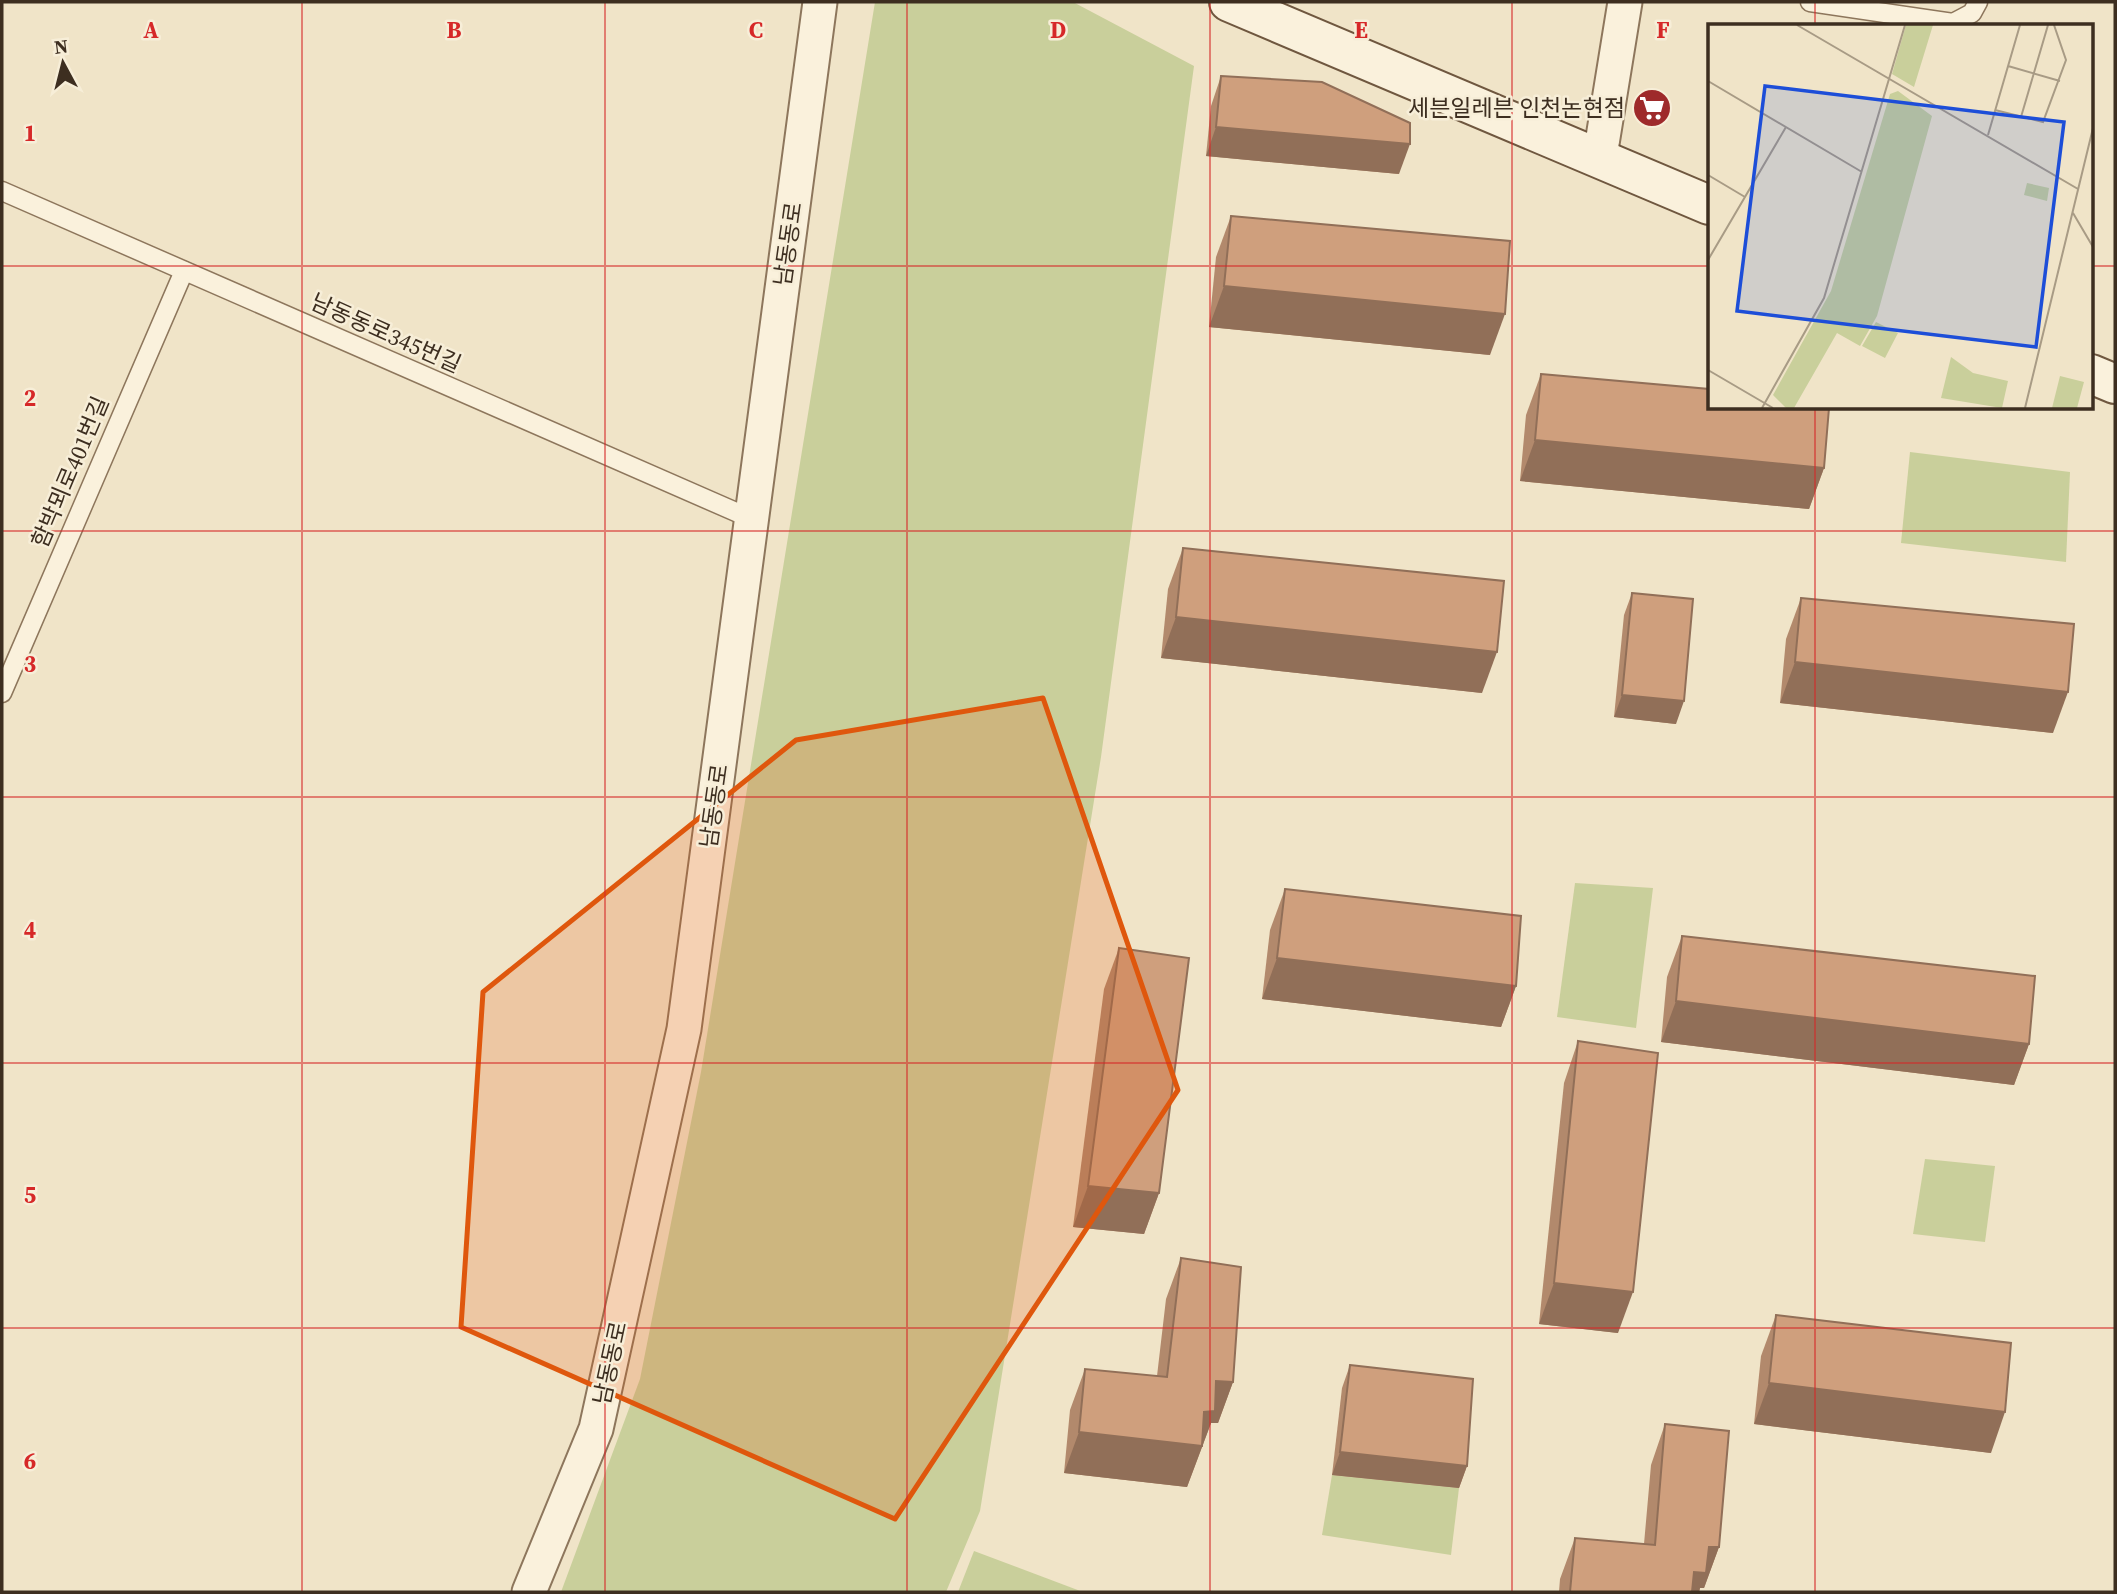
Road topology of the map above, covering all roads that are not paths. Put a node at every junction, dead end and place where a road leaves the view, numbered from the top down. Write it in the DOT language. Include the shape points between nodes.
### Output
graph roads {
  1 [pos="820,2"];
  2 [pos="1229,2"];
  3 [pos="1625,2"];
  4 [pos="1812,2"];
  5 [pos="1978,2"];
  6 [pos="1600,156"];
  7 [pos="2,191"];
  8 [pos="1708,205"];
  9 [pos="184,271"];
  10 [pos="2092,373"];
  11 [pos="2115,384"];
  12 [pos="751,519"];
  13 [pos="2,693"];
  14 [pos="529,1592"];
  1 -- 12 [label="street, 남동동로"];
  2 -- 6 [label="street"];
  3 -- 6 [label="street"];
  4 -- 5 [label="lane" via="1953,23 1972,13"];
  6 -- 8 [label="street"];
  7 -- 9 [label="lane, 남동동로345번길"];
  9 -- 12 [label="lane, 남동동로345번길"];
  9 -- 13 [label="lane, 함박뫼로401번길"];
  10 -- 11 [label="street"];
  12 -- 14 [label="street, 남동동로" via="684,1029 596,1429"];
}
